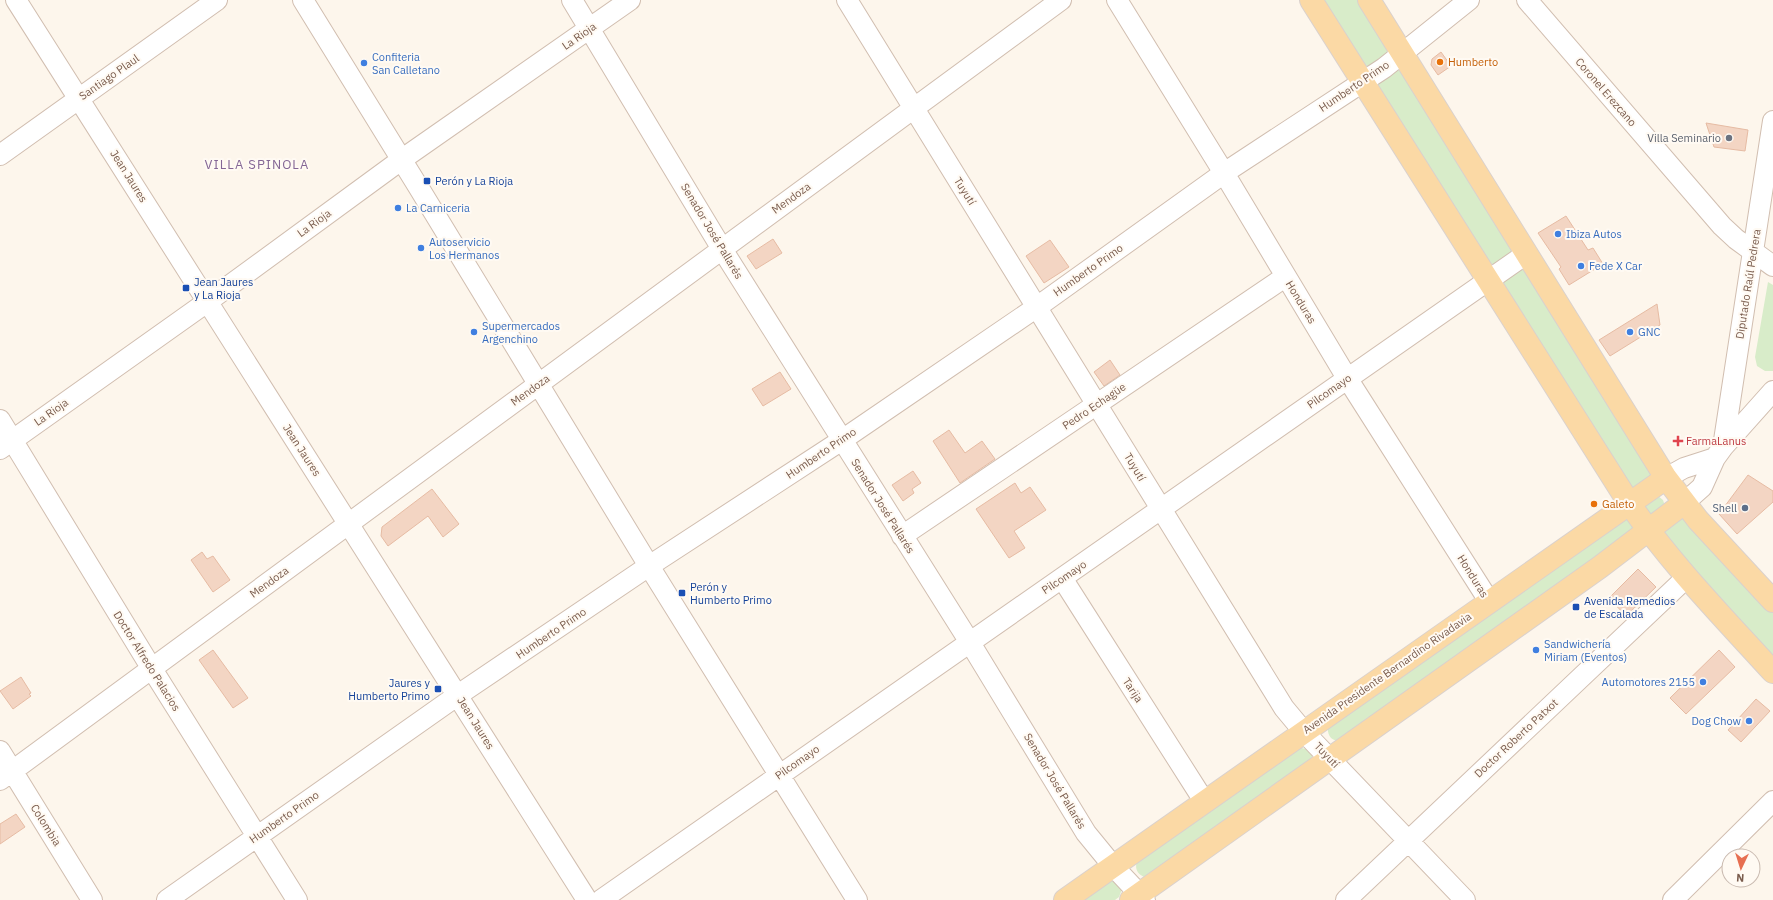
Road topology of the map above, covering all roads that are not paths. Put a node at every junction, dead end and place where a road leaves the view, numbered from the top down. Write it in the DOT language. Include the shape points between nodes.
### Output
graph roads {
  1 [pos="16,0"];
  2 [pos="217,0"];
  3 [pos="303,0"];
  4 [pos="572,0"];
  5 [pos="630,0"];
  6 [pos="848,0"];
  7 [pos="1060,0"];
  8 [pos="1117,0"];
  9 [pos="1311,0"];
  10 [pos="1368,0"];
  11 [pos="1469,0"];
  12 [pos="1527,0"];
  13 [pos="590,29"];
  14 [pos="1402,53"];
  15 [pos="1362,82"];
  16 [pos="80,98"];
  17 [pos="913,108"];
  18 [pos="1773,121"];
  19 [pos="0,155"];
  20 [pos="401,160"];
  21 [pos="1224,173"];
  22 [pos="722,249"];
  23 [pos="1753,252"];
  24 [pos="1526,254"];
  25 [pos="1773,266"];
  26 [pos="1285,277"];
  27 [pos="1487,280"];
  28 [pos="207,302"];
  29 [pos="1036,306"];
  30 [pos="1347,378"];
  31 [pos="538,384"];
  32 [pos="1773,391"];
  33 [pos="1097,404"];
  34 [pos="0,420"];
  35 [pos="842,440"];
  36 [pos="6,444"];
  37 [pos="1719,452"];
  38 [pos="1666,478"];
  39 [pos="1629,503"];
  40 [pos="1684,504"];
  41 [pos="1161,510"];
  42 [pos="349,523"];
  43 [pos="1649,532"];
  44 [pos="902,536"];
  45 [pos="649,566"];
  46 [pos="1687,577"];
  47 [pos="1062,578"];
  48 [pos="1488,601"];
  49 [pos="1773,601"];
  50 [pos="970,641"];
  51 [pos="152,669"];
  52 [pos="1773,672"];
  53 [pos="458,695"];
  54 [pos="1304,732"];
  55 [pos="0,750"];
  56 [pos="1330,758"];
  57 [pos="779,774"];
  58 [pos="6,775"];
  59 [pos="1204,801"];
  60 [pos="1773,801"];
  61 [pos="257,836"];
  62 [pos="1408,841"];
  63 [pos="1113,866"];
  64 [pos="1138,898"];
  65 [pos="92,900"];
  66 [pos="167,900"];
  67 [pos="297,900"];
  68 [pos="587,900"];
  69 [pos="601,900"];
  70 [pos="857,900"];
  71 [pos="1065,900"];
  72 [pos="1346,900"];
  73 [pos="1465,900"];
  74 [pos="1673,900"];
  1 -- 16 [label="street, Jean Jaures"];
  2 -- 16 [label="street, Santiago Plaul"];
  3 -- 20 [label="street"];
  4 -- 13 [label="street, Senador José Pallarés"];
  5 -- 13 [label="street, La Rioja"];
  6 -- 17 [label="street, Tuyutí"];
  7 -- 17 [label="street, Mendoza"];
  8 -- 21 [label="street, Honduras"];
  9 -- 15 [label="main road"];
  10 -- 14 [label="main road"];
  11 -- 14 [label="street, Humberto Primo"];
  12 -- 23 [label="street, Coronel Erezcano" via="1722,226"];
  13 -- 20 [label="street, La Rioja"];
  13 -- 22 [label="street, Senador José Pallarés"];
  14 -- 15 [label="street, Humberto Primo"];
  14 -- 24 [label="main road"];
  15 -- 21 [label="street, Humberto Primo"];
  15 -- 27 [label="main road"];
  16 -- 19 [label="street, Santiago Plaul"];
  16 -- 28 [label="street, Jean Jaures"];
  17 -- 22 [label="street, Mendoza"];
  17 -- 29 [label="street, Tuyutí"];
  18 -- 23 [label="street, Diputado Raúl Pedrera"];
  20 -- 28 [label="street, La Rioja"];
  20 -- 31 [label="street"];
  21 -- 26 [label="street, Honduras"];
  21 -- 29 [label="street, Humberto Primo"];
  22 -- 31 [label="street, Mendoza"];
  22 -- 35 [label="street, Senador José Pallarés"];
  23 -- 25 [label="street, Coronel Erezcano"];
  23 -- 37 [label="street, Diputado Raúl Pedrera"];
  24 -- 27 [label="street, Pilcomayo"];
  24 -- 38 [label="main road"];
  26 -- 30 [label="street, Honduras"];
  26 -- 33 [label="street, Pedro Echagüe"];
  27 -- 30 [label="street, Pilcomayo"];
  27 -- 39 [label="main road"];
  28 -- 36 [label="street, La Rioja"];
  28 -- 42 [label="street, Jean Jaures"];
  29 -- 33 [label="street, Tuyutí"];
  29 -- 35 [label="street, Humberto Primo"];
  30 -- 41 [label="street, Pilcomayo"];
  30 -- 48 [label="street, Honduras"];
  31 -- 42 [label="street, Mendoza"];
  31 -- 45 [label="street"];
  32 -- 37 [label="street"];
  33 -- 41 [label="street, Tuyutí"];
  33 -- 44 [label="street, Pedro Echagüe"];
  34 -- 36 [label="street, Doctor Alfredo Palacios"];
  35 -- 44 [label="street, Senador José Pallarés"];
  35 -- 45 [label="street, Humberto Primo"];
  36 -- 51 [label="street, Doctor Alfredo Palacios"];
  37 -- 38 [label="street, Avenida Presidente Bernardino Rivadavia"];
  37 -- 40 [label="street" via="1702,487"];
  38 -- 39 [label="main road, Avenida Presidente Bernardino Rivadavia"];
  38 -- 40 [label="main road"];
  39 -- 43 [label="main road"];
  39 -- 48 [label="main road, Avenida Presidente Bernardino Rivadavia"];
  40 -- 43 [label="main road"];
  40 -- 49 [label="main road"];
  41 -- 47 [label="street, Pilcomayo"];
  41 -- 54 [label="street, Tuyutí" via="1284,708"];
  42 -- 51 [label="street, Mendoza"];
  42 -- 53 [label="street, Jean Jaures"];
  43 -- 46 [label="main road"];
  43 -- 56 [label="main road"];
  44 -- 50 [label="street, Senador José Pallarés"];
  45 -- 53 [label="street, Humberto Primo"];
  45 -- 57 [label="street"];
  46 -- 52 [label="main road"];
  46 -- 62 [label="street, Doctor Roberto Patxot"];
  47 -- 50 [label="street, Pilcomayo"];
  47 -- 59 [label="street, Tarija"];
  48 -- 54 [label="main road, Avenida Presidente Bernardino Rivadavia"];
  50 -- 57 [label="street, Pilcomayo"];
  50 -- 63 [label="street, Senador José Pallarés" via="1086,833"];
  51 -- 58 [label="street, Mendoza"];
  51 -- 61 [label="street, Doctor Alfredo Palacios"];
  53 -- 61 [label="street, Humberto Primo"];
  53 -- 68 [label="street, Jean Jaures"];
  54 -- 56 [label="street, Tuyutí"];
  54 -- 59 [label="main road, Avenida Presidente Bernardino Rivadavia"];
  55 -- 58 [label="street, Colombia"];
  56 -- 62 [label="street, Tuyutí"];
  56 -- 64 [label="main road"];
  57 -- 69 [label="street, Pilcomayo"];
  57 -- 70 [label="street"];
  58 -- 65 [label="street, Colombia"];
  59 -- 63 [label="main road, Avenida Presidente Bernardino Rivadavia"];
  60 -- 74 [label="street"];
  61 -- 66 [label="street, Humberto Primo"];
  61 -- 67 [label="street, Doctor Alfredo Palacios"];
  62 -- 72 [label="street, Doctor Roberto Patxot"];
  62 -- 73 [label="street, Tuyutí"];
  63 -- 64 [label="street, Senador José Pallarés"];
  63 -- 71 [label="main road, Avenida Presidente Bernardino Rivadavia"];
}
